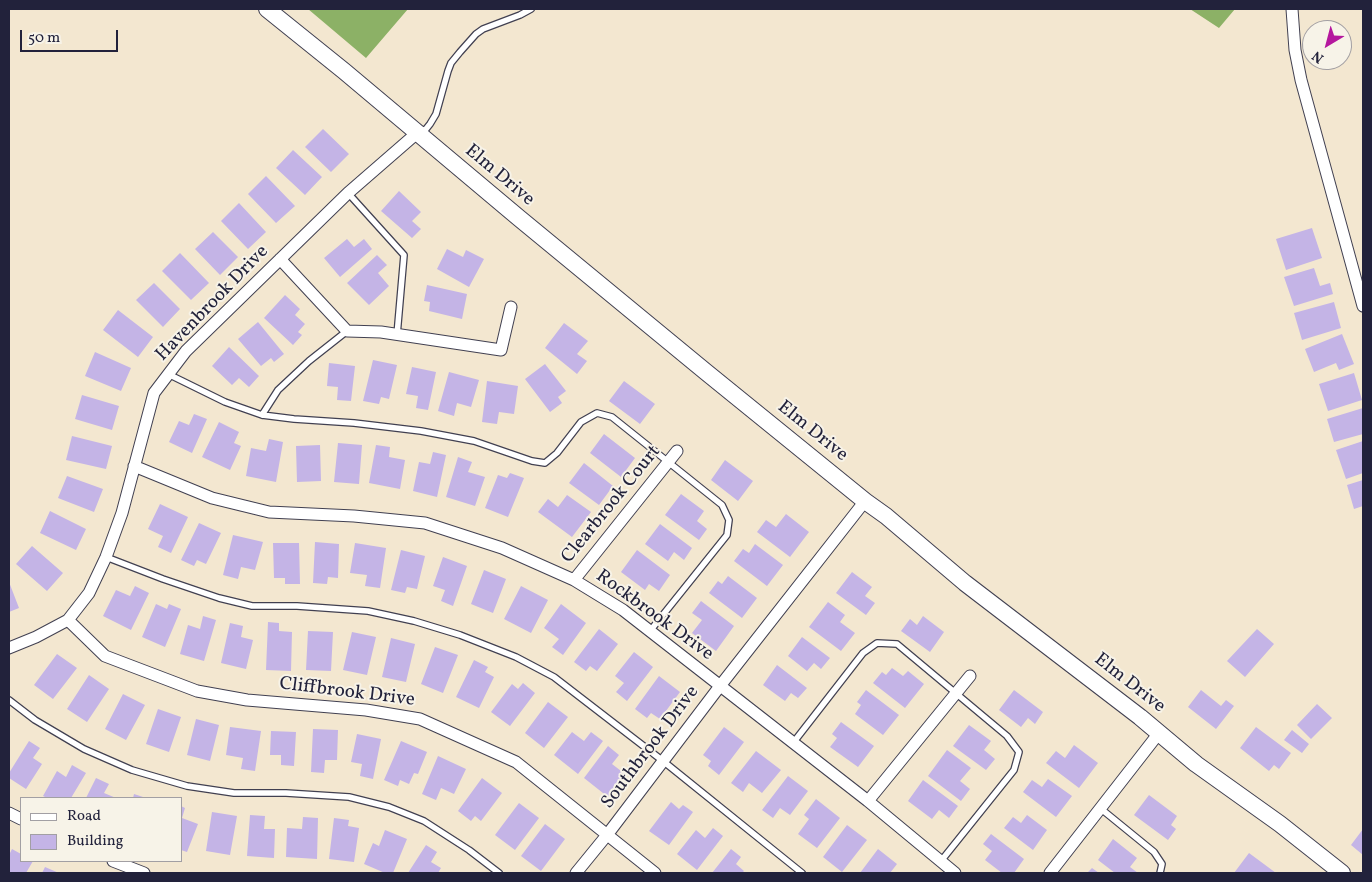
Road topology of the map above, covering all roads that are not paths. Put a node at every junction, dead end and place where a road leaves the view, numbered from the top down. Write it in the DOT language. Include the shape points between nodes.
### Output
graph roads {
  1 [pos="267,9"];
  2 [pos="531,9"];
  3 [pos="1292,9"];
  4 [pos="417,133"];
  5 [pos="348,193"];
  6 [pos="280,259"];
  7 [pos="1360,281"];
  8 [pos="1363,306"];
  9 [pos="511,307"];
  10 [pos="347,331"];
  11 [pos="397,335"];
  12 [pos="168,374"];
  13 [pos="262,415"];
  14 [pos="678,451"];
  15 [pos="668,462"];
  16 [pos="134,466"];
  17 [pos="865,501"];
  18 [pos="106,557"];
  19 [pos="574,580"];
  20 [pos="68,620"];
  21 [pos="650,631"];
  22 [pos="9,648"];
  23 [pos="970,676"];
  24 [pos="720,686"];
  25 [pos="956,693"];
  26 [pos="9,700"];
  27 [pos="1158,732"];
  28 [pos="793,743"];
  29 [pos="663,761"];
  30 [pos="868,801"];
  31 [pos="1100,808"];
  32 [pos="9,813"];
  33 [pos="20,819"];
  34 [pos="607,835"];
  35 [pos="116,862"];
  36 [pos="941,862"];
  37 [pos="144,873"];
  38 [pos="499,873"];
  39 [pos="576,873"];
  40 [pos="655,873"];
  41 [pos="802,873"];
  42 [pos="955,873"];
  43 [pos="1050,873"];
  44 [pos="1160,873"];
  45 [pos="1342,873"];
  1 -- 4 [label="street, Elm Drive"];
  2 -- 4 [label="lane" via="476,34 451,63 436,114 426,129"];
  3 -- 7 [label="street" via="1301,80"];
  4 -- 5 [label="street, Havenbrook Drive"];
  4 -- 17 [label="street, Elm Drive"];
  5 -- 6 [label="street, Havenbrook Drive"];
  5 -- 11 [label="lane" via="404,255"];
  6 -- 10 [label="street"];
  6 -- 12 [label="street, Havenbrook Drive" via="186,351"];
  7 -- 8 [label="street"];
  9 -- 11 [label="street" via="501,350"];
  10 -- 11 [label="street"];
  10 -- 13 [label="lane" via="278,390"];
  12 -- 13 [label="lane" via="225,402"];
  12 -- 16 [label="street, Havenbrook Drive" via="154,392"];
  13 -- 15 [label="lane" via="421,431 474,441 545,463 558,453 581,422 597,413 612,417"];
  14 -- 15 [label="street, Clearbrook Court"];
  15 -- 19 [label="street, Clearbrook Court"];
  15 -- 21 [label="lane" via="722,505 728,520 727,535"];
  16 -- 18 [label="street, Havenbrook Drive"];
  16 -- 19 [label="street, Rockbrook Drive" via="212,498 268,512 425,523 502,548"];
  17 -- 24 [label="street, Southbrook Drive"];
  17 -- 27 [label="street, Elm Drive"];
  18 -- 20 [label="street, Havenbrook Drive" via="89,593"];
  18 -- 29 [label="lane" via="219,598 252,606 368,611 460,635 516,656 554,677"];
  19 -- 21 [label="street, Rockbrook Drive"];
  20 -- 22 [label="street, Havenbrook Drive" via="36,638"];
  20 -- 34 [label="street, Cliffbrook Drive" via="105,656 197,691 247,700 366,710 420,719 516,762"];
  21 -- 24 [label="street, Rockbrook Drive"];
  23 -- 25 [label="street"];
  24 -- 28 [label="street, Rockbrook Drive"];
  24 -- 29 [label="street, Southbrook Drive"];
  25 -- 28 [label="lane" via="897,644 877,643 863,653"];
  25 -- 30 [label="street"];
  25 -- 36 [label="lane" via="1007,736 1019,752 1014,770"];
  26 -- 38 [label="lane" via="35,720 84,749 132,770 187,786 234,793 349,797 389,807 424,822"];
  27 -- 31 [label="street"];
  27 -- 45 [label="street, Elm Drive"];
  28 -- 30 [label="street, Rockbrook Drive"];
  29 -- 34 [label="street, Southbrook Drive"];
  29 -- 41 [label="lane"];
  30 -- 36 [label="street, Rockbrook Drive"];
  31 -- 43 [label="street"];
  31 -- 44 [label="lane" via="1154,852 1162,864"];
  32 -- 33 [label="street"];
  34 -- 39 [label="street, Southbrook Drive"];
  34 -- 40 [label="street, Cliffbrook Drive"];
  35 -- 37 [label="street"];
  36 -- 42 [label="street, Rockbrook Drive"];
}
